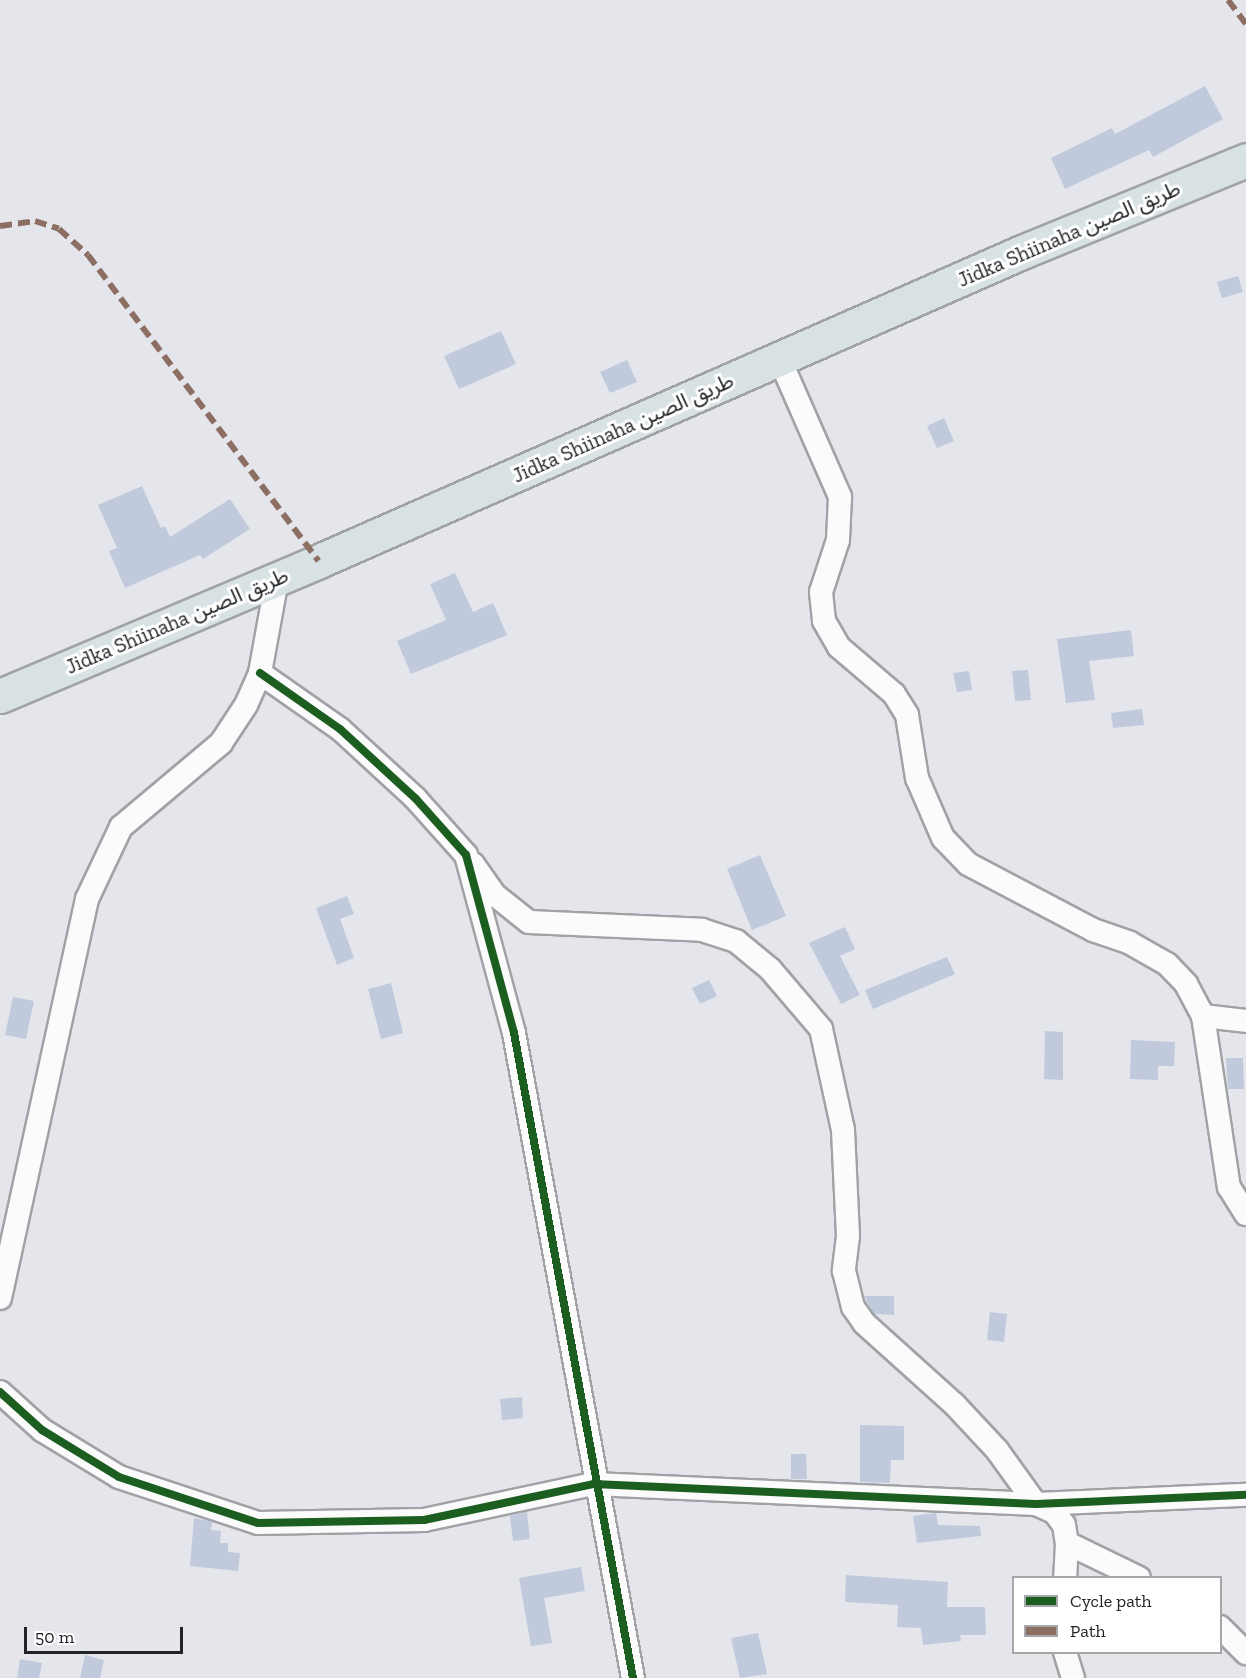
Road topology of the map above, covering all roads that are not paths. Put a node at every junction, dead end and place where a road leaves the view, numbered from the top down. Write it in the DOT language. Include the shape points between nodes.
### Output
graph roads {
  1 [pos="1246,160"];
  2 [pos="780,360"];
  3 [pos="277,579"];
  4 [pos="260,673"];
  5 [pos="0,696"];
  6 [pos="466,855"];
  7 [pos="1203,1016"];
  8 [pos="1246,1021"];
  9 [pos="1246,1214"];
  10 [pos="0,1298"];
  11 [pos="0,1392"];
  12 [pos="594,1484"];
  13 [pos="1246,1495"];
  14 [pos="1036,1504"];
  15 [pos="1067,1543"];
  16 [pos="1065,1576"];
  17 [pos="1135,1576"];
  18 [pos="1222,1628"];
  19 [pos="1246,1653"];
  20 [pos="1065,1654"];
  21 [pos="633,1678"];
  22 [pos="1073,1678"];
  1 -- 2 [label="main road, Jidka Shiinaha طريق الصين" via="1022,252"];
  2 -- 3 [label="main road, Jidka Shiinaha طريق الصين"];
  2 -- 7 [label="street" via="840,497 838,540 821,592 825,621 839,647 894,694 907,715 917,778 943,838 968,864 1167,964 1186,984"];
  3 -- 4 [label="street"];
  3 -- 5 [label="main road, Jidka Shiinaha طريق الصين"];
  4 -- 6 [label="street" via="340,729 416,799"];
  4 -- 10 [label="street" via="221,743 121,827 87,899"];
  6 -- 12 [label="street" via="514,1033"];
  6 -- 14 [label="street" via="495,895 529,922 702,930 736,941 770,969 821,1029 843,1130 848,1236 844,1271 853,1306 864,1323 990,1443"];
  7 -- 8 [label="street"];
  7 -- 9 [label="street" via="1229,1187"];
  11 -- 12 [label="street" via="42,1430 119,1477 258,1523 424,1520"];
  12 -- 14 [label="street"];
  12 -- 21 [label="street"];
  13 -- 14 [label="street"];
  14 -- 15 [label="street" via="1054,1512 1064,1525"];
  15 -- 16 [label="street"];
  15 -- 17 [label="street"];
  18 -- 19 [label="street"];
  20 -- 22 [label="street"];
}
